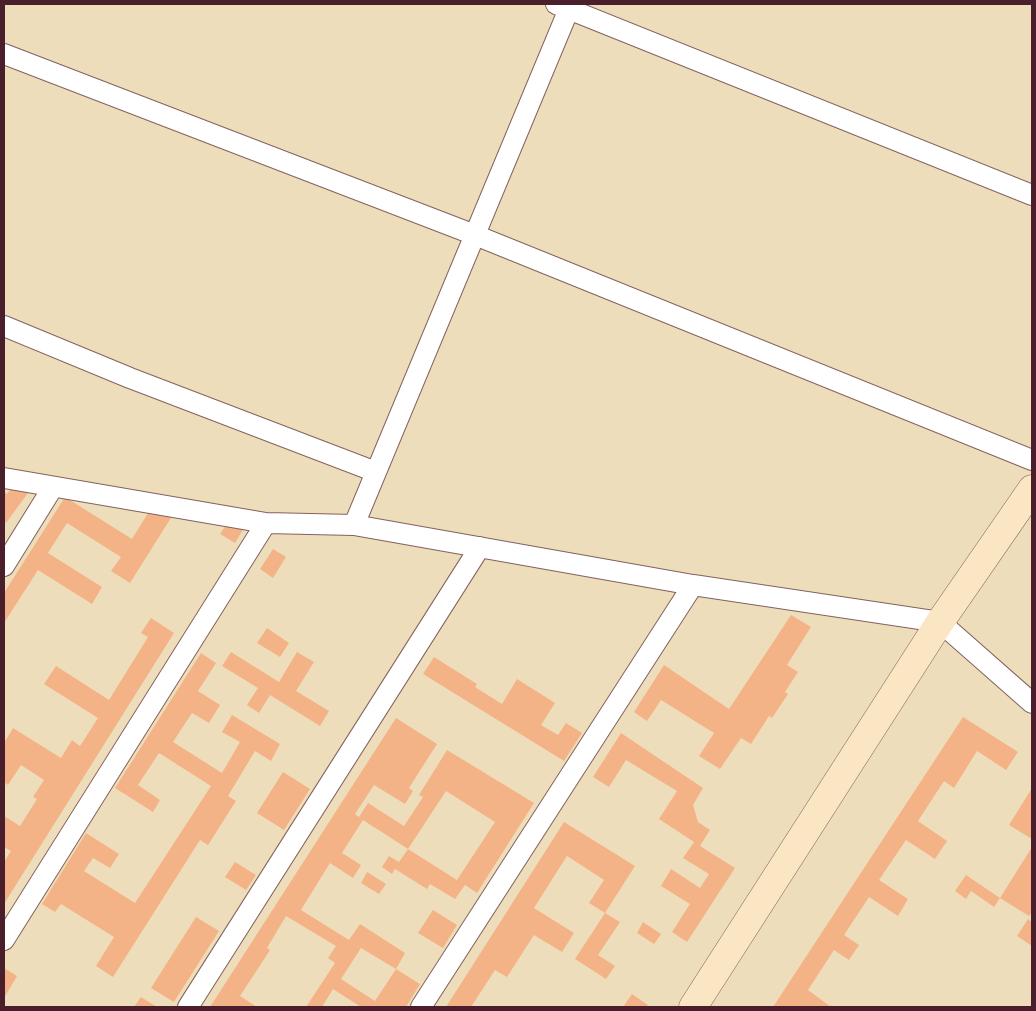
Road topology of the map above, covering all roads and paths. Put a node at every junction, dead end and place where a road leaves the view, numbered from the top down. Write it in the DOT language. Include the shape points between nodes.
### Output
graph roads {
  1 [pos="565,6"];
  2 [pos="4,54"];
  3 [pos="1032,195"];
  4 [pos="475,235"];
  5 [pos="4,326"];
  6 [pos="1032,460"];
  7 [pos="376,472"];
  8 [pos="4,478"];
  9 [pos="53,487"];
  10 [pos="1032,489"];
  11 [pos="266,523"];
  12 [pos="354,525"];
  13 [pos="480,548"];
  14 [pos="4,566"];
  15 [pos="693,585"];
  16 [pos="940,622"];
  17 [pos="1032,703"];
  18 [pos="4,940"];
  19 [pos="188,1007"];
  20 [pos="421,1007"];
  21 [pos="693,1007"];
  1 -- 3 [label="street"];
  1 -- 4 [label="street"];
  2 -- 4 [label="street"];
  4 -- 6 [label="street"];
  4 -- 7 [label="street"];
  5 -- 7 [label="street"];
  7 -- 12 [label="street"];
  8 -- 9 [label="street"];
  9 -- 11 [label="street"];
  9 -- 14 [label="street"];
  10 -- 16 [label="street"];
  11 -- 12 [label="street"];
  11 -- 18 [label="street"];
  12 -- 13 [label="street"];
  13 -- 15 [label="street"];
  13 -- 19 [label="street"];
  15 -- 16 [label="street"];
  15 -- 20 [label="street"];
  16 -- 17 [label="street"];
  16 -- 21 [label="street"];
}
